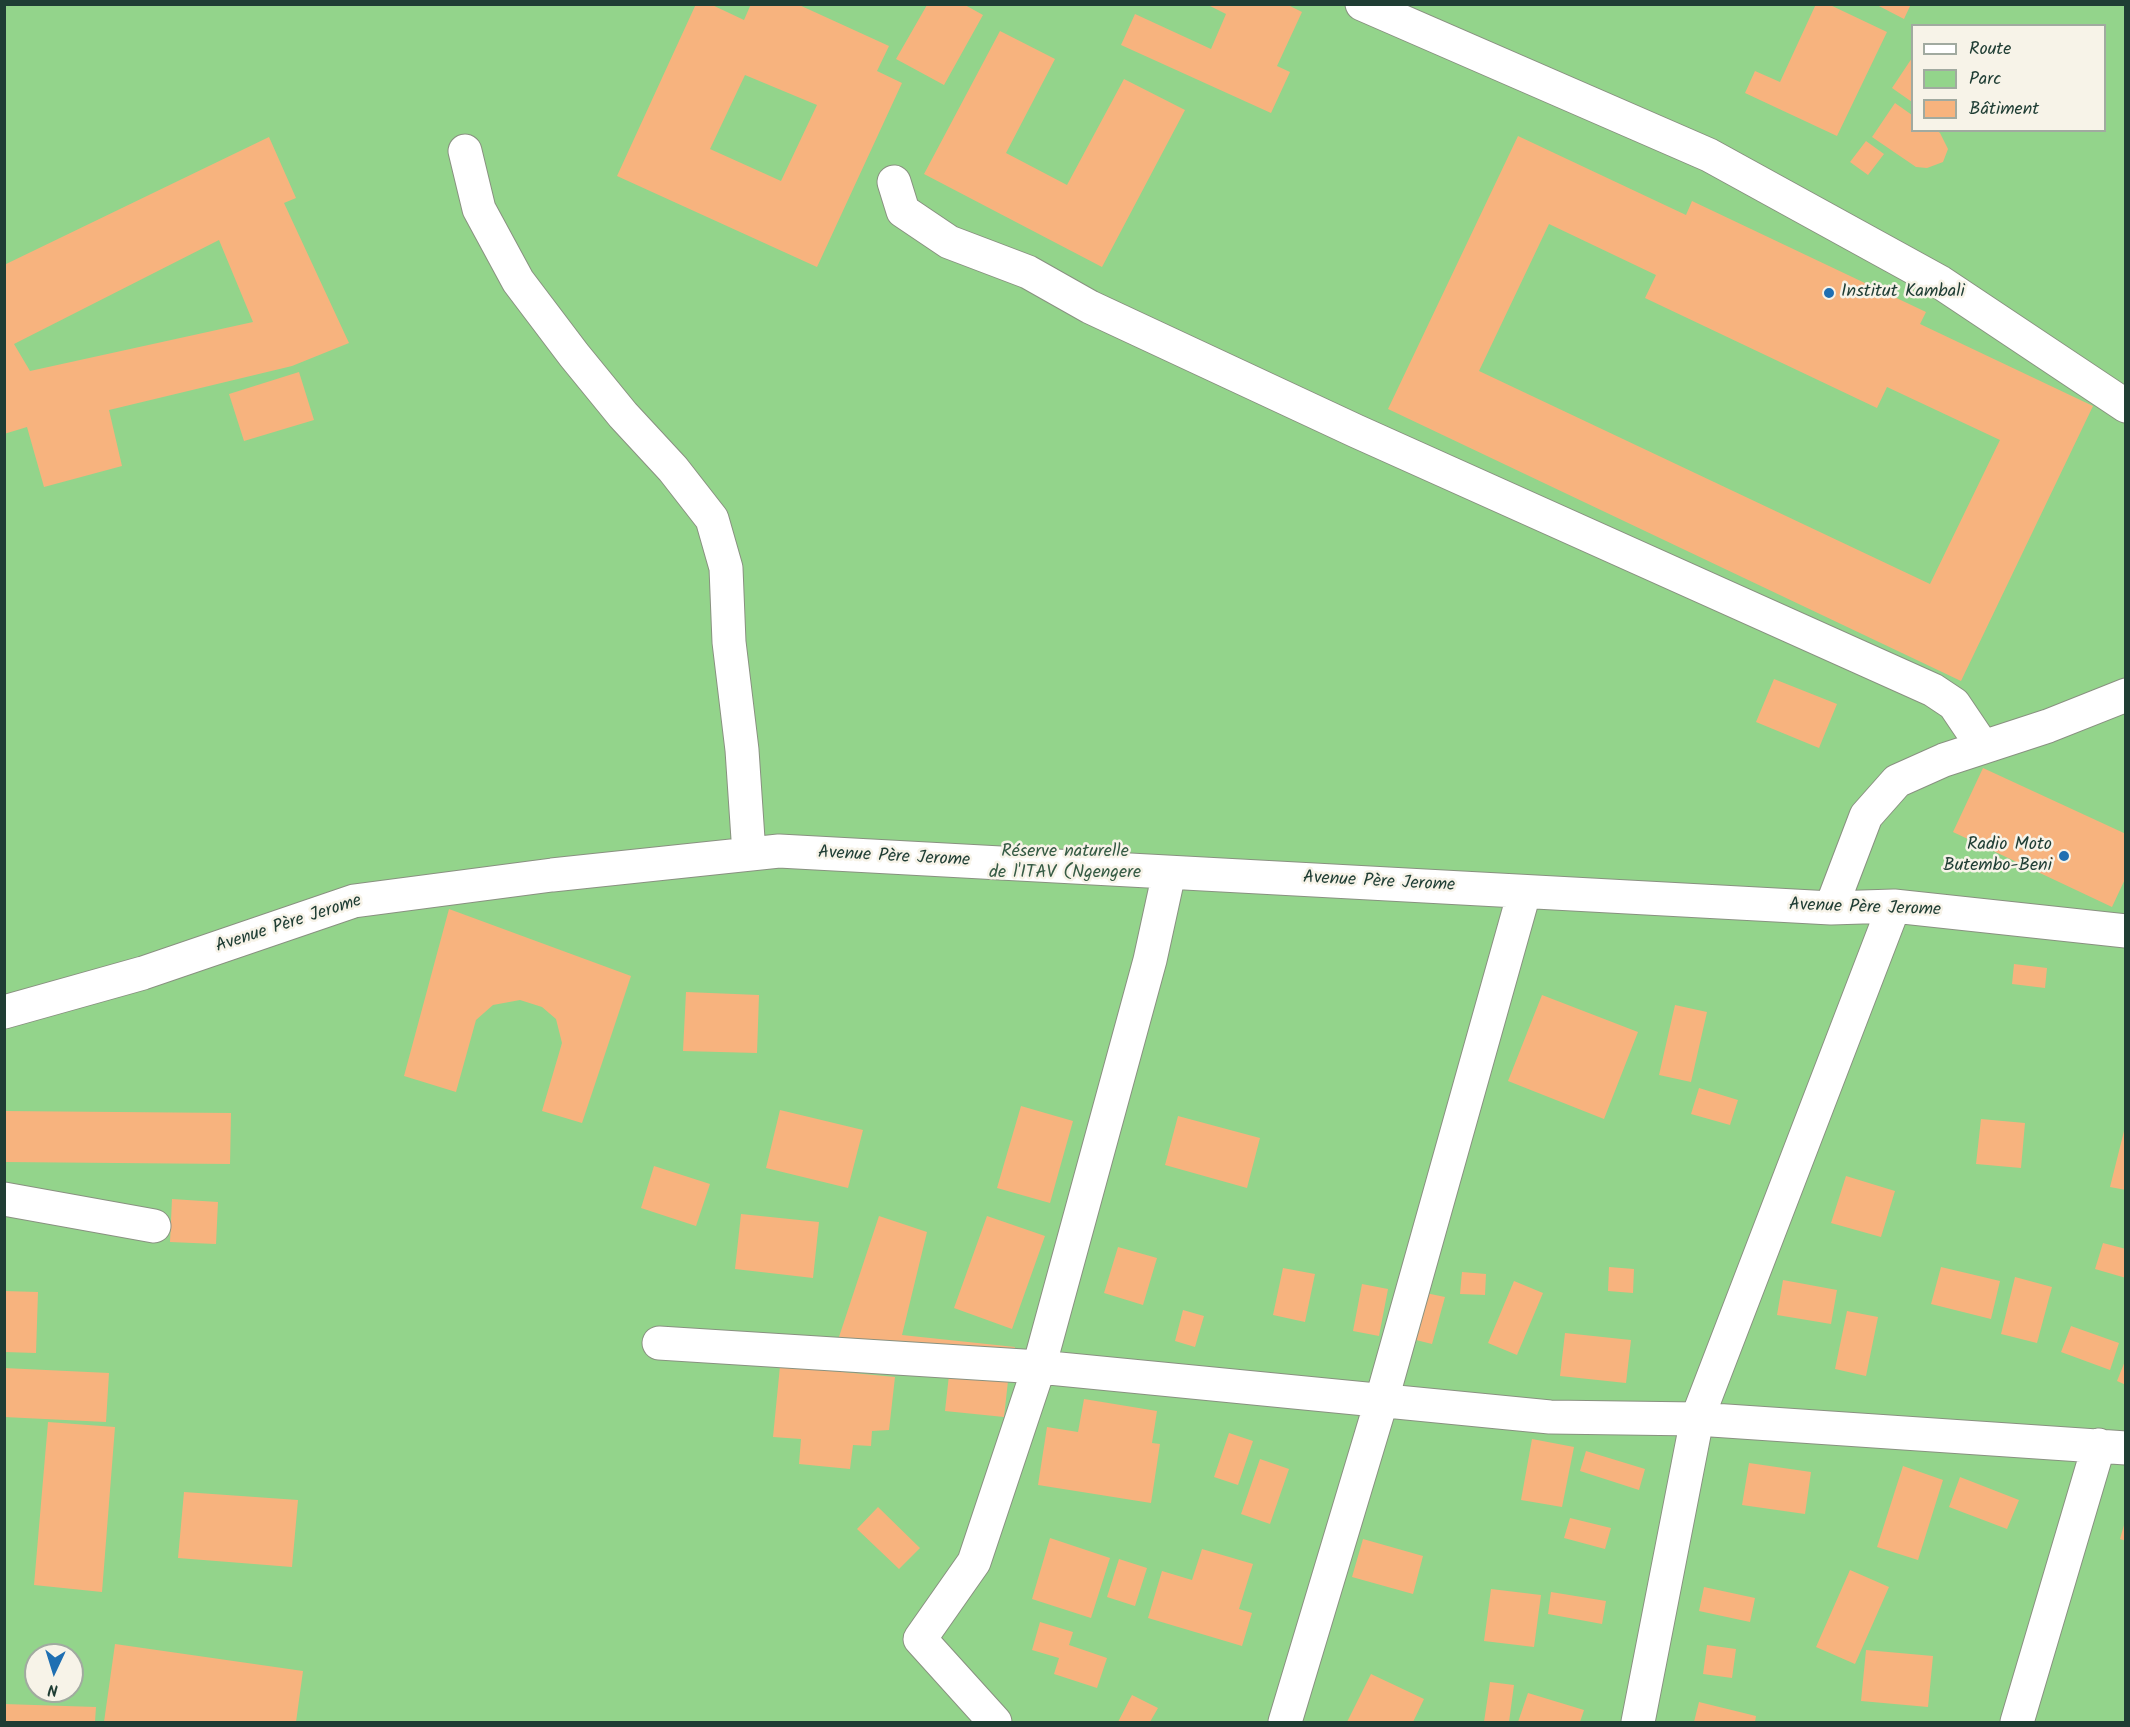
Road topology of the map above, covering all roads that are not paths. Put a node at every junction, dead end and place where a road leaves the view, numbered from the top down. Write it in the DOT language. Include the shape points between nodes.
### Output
graph roads {
  1 [pos="1362,4"];
  2 [pos="465,151"];
  3 [pos="894,182"];
  4 [pos="2126,406"];
  5 [pos="2126,695"];
  6 [pos="1983,747"];
  7 [pos="749,854"];
  8 [pos="1169,873"];
  9 [pos="1524,893"];
  10 [pos="1893,906"];
  11 [pos="1831,908"];
  12 [pos="2126,931"];
  13 [pos="4,1012"];
  14 [pos="4,1199"];
  15 [pos="154,1226"];
  16 [pos="659,1343"];
  17 [pos="1039,1367"];
  18 [pos="1382,1399"];
  19 [pos="1697,1419"];
  20 [pos="2112,1447"];
  21 [pos="995,1722"];
  22 [pos="1285,1722"];
  23 [pos="1638,1722"];
  24 [pos="2017,1722"];
  1 -- 4 [label="street" via="1709,155 1940,282"];
  2 -- 7 [label="street" via="479,209 518,281 574,355 711,519 726,568"];
  3 -- 6 [label="street" via="903,211 949,242 1028,272 1090,307 1356,431 1933,690 1954,704"];
  5 -- 6 [label="street"];
  6 -- 11 [label="street" via="1897,781 1866,816"];
  7 -- 8 [label="street, Avenue Père Jerome" via="779,851"];
  7 -- 13 [label="street, Avenue Père Jerome" via="354,901 143,973"];
  8 -- 9 [label="street, Avenue Père Jerome"];
  8 -- 17 [label="street" via="1150,960"];
  9 -- 11 [label="street, Avenue Père Jerome"];
  9 -- 18 [label="street"];
  10 -- 11 [label="street, Avenue Père Jerome"];
  10 -- 12 [label="street, Avenue Père Jerome"];
  10 -- 19 [label="street"];
  14 -- 15 [label="street"];
  16 -- 17 [label="street"];
  17 -- 18 [label="street"];
  17 -- 21 [label="street" via="974,1562 920,1639"];
  18 -- 19 [label="street" via="1550,1417"];
  18 -- 22 [label="street"];
  19 -- 20 [label="street"];
  19 -- 23 [label="street"];
  20 -- 24 [label="street"];
}
